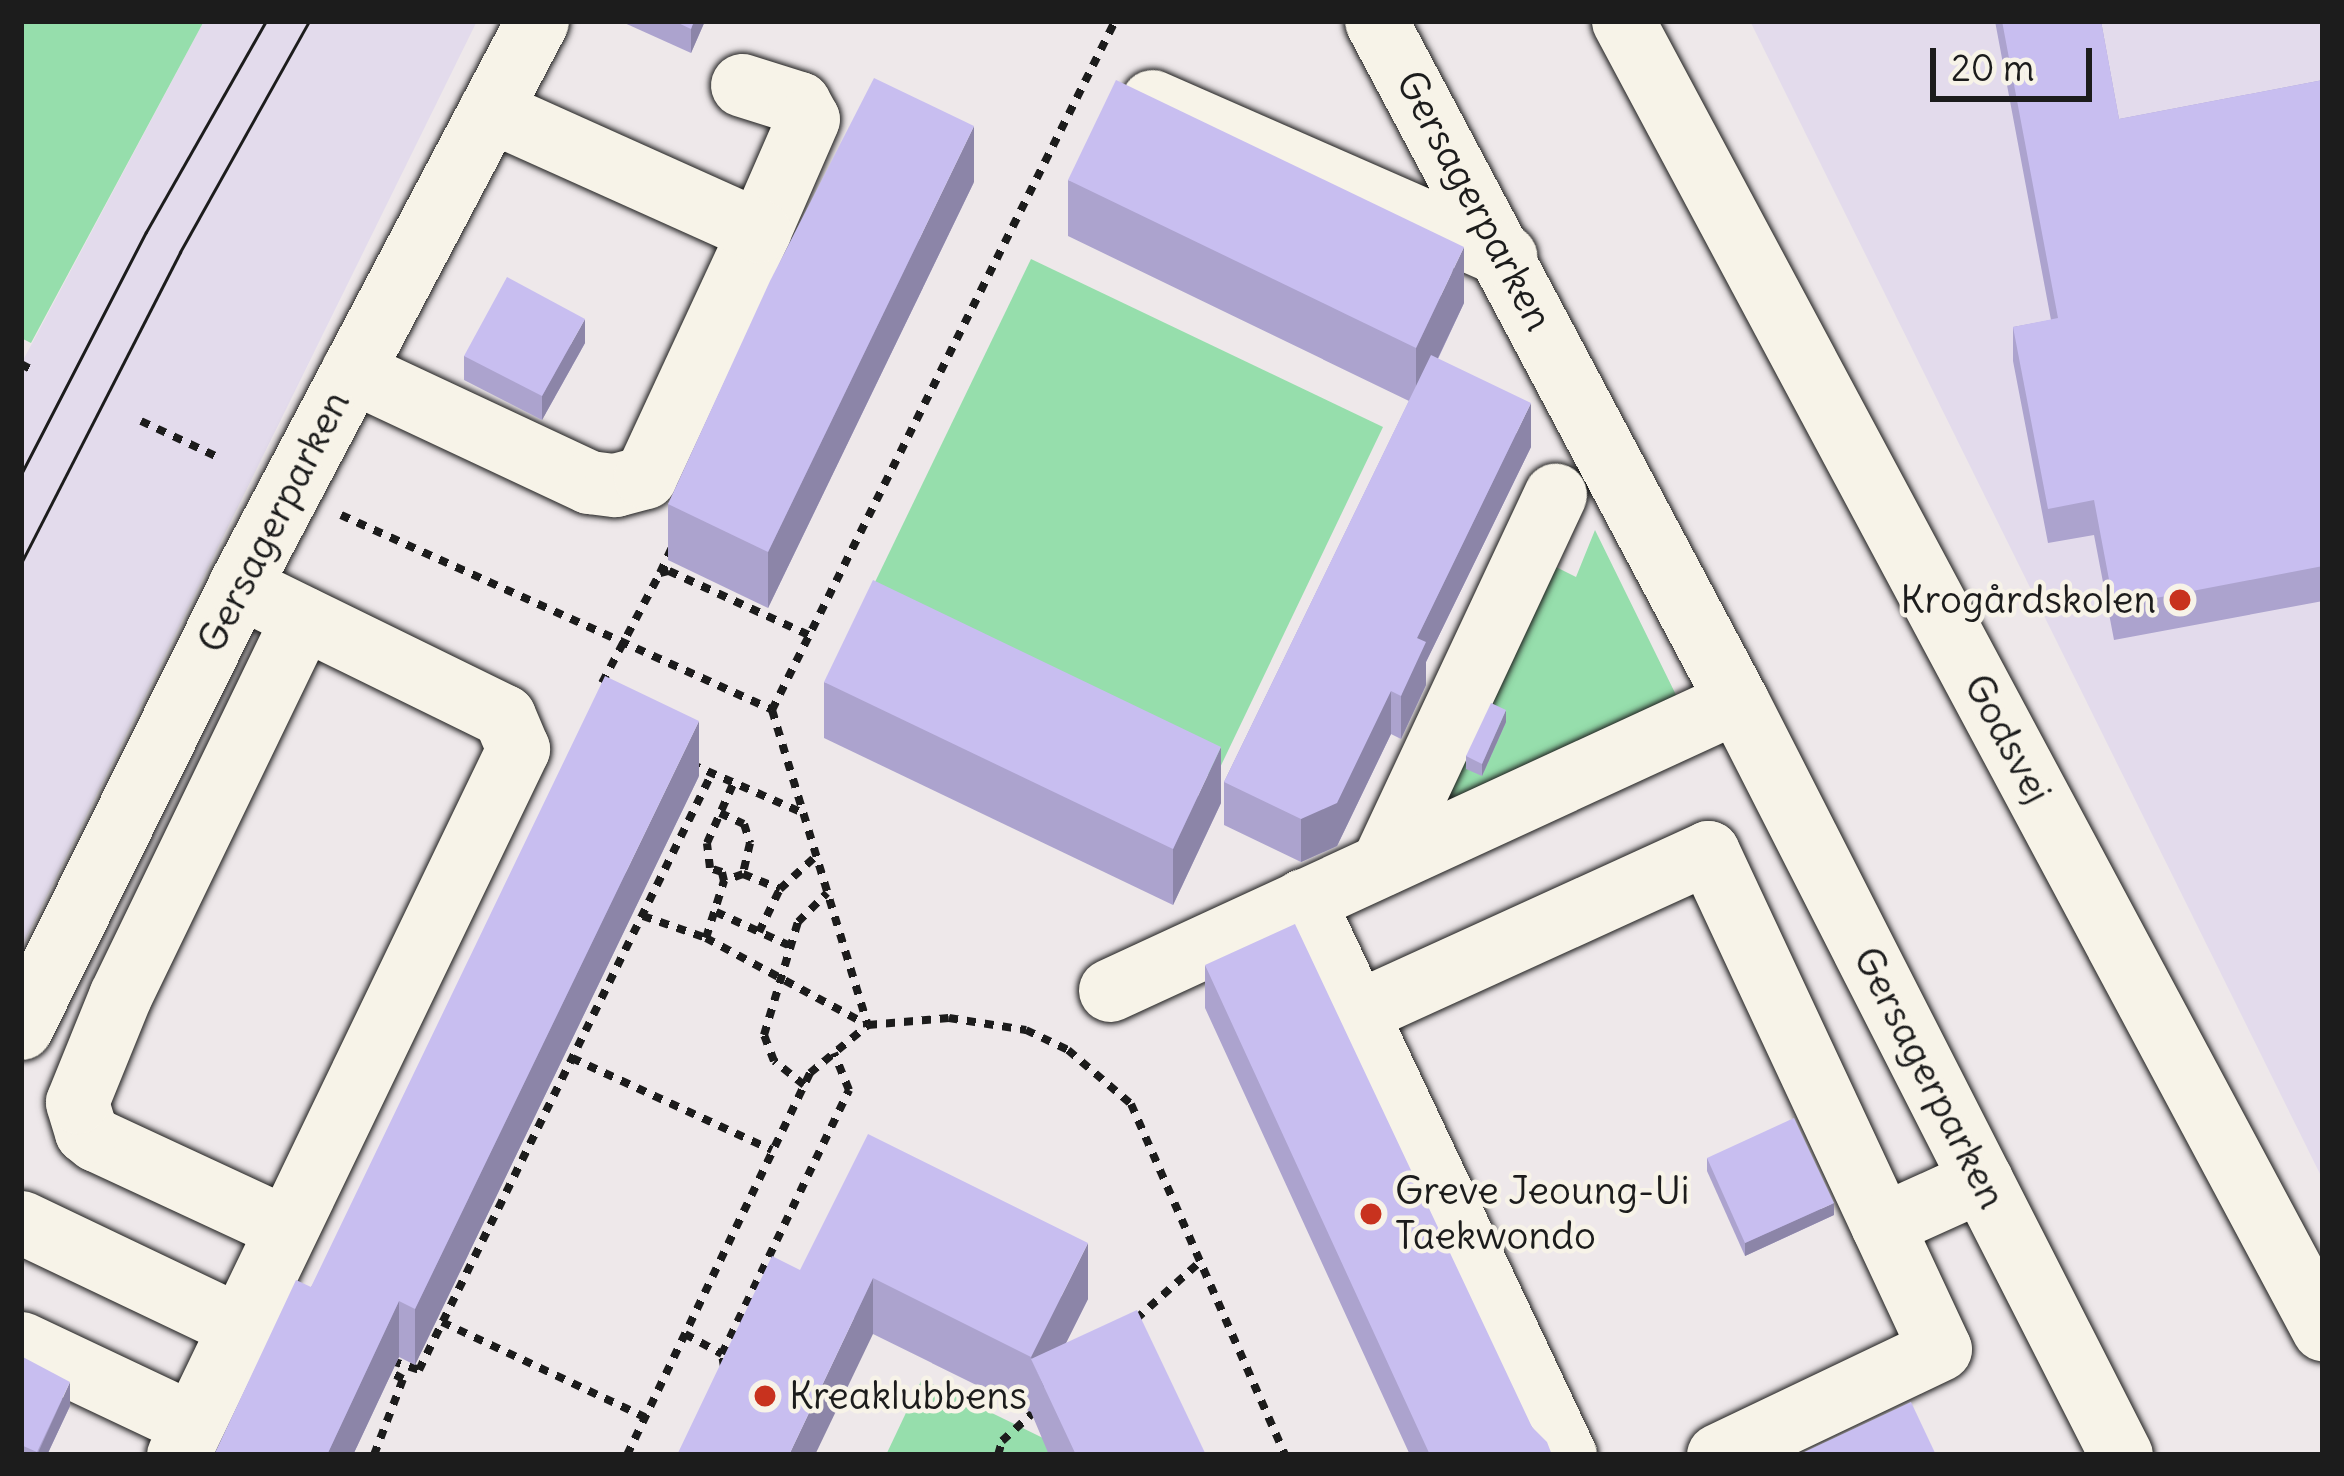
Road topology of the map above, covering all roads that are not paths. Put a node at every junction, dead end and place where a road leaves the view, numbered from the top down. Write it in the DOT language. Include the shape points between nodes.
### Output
graph roads {
  1 [pos="537,21"];
  2 [pos="1376,21"];
  3 [pos="1623,21"];
  4 [pos="742,85"];
  5 [pos="1151,100"];
  6 [pos="490,110"];
  7 [pos="759,231"];
  8 [pos="1505,256"];
  9 [pos="352,371"];
  10 [pos="1555,494"];
  11 [pos="238,586"];
  12 [pos="303,618"];
  13 [pos="1737,701"];
  14 [pos="1382,864"];
  15 [pos="1303,900"];
  16 [pos="1110,990"];
  17 [pos="1355,1013"];
  18 [pos="21,1028"];
  19 [pos="1981,1180"];
  20 [pos="21,1222"];
  21 [pos="1882,1225"];
  22 [pos="286,1228"];
  23 [pos="239,1326"];
  24 [pos="2323,1329"];
  25 [pos="21,1343"];
  26 [pos="185,1440"];
  27 [pos="1564,1455"];
  28 [pos="1718,1455"];
  29 [pos="2121,1455"];
  1 -- 6 [label="street, Gersagerparken"];
  2 -- 8 [label="street, Gersagerparken"];
  3 -- 24 [label="street, Godsvej"];
  4 -- 7 [label="street" via="800,103 808,119"];
  5 -- 8 [label="street"];
  6 -- 7 [label="street"];
  6 -- 9 [label="street, Gersagerparken"];
  7 -- 9 [label="street" via="645,477 589,482"];
  8 -- 13 [label="street, Gersagerparken"];
  9 -- 11 [label="street, Gersagerparken"];
  10 -- 14 [label="street"];
  11 -- 12 [label="street"];
  11 -- 18 [label="street, Gersagerparken"];
  12 -- 22 [label="street" via="77,1102 96,1140"];
  12 -- 22 [label="street" via="504,716 518,749"];
  13 -- 14 [label="street"];
  13 -- 19 [label="street, Gersagerparken"];
  14 -- 15 [label="street"];
  15 -- 16 [label="street"];
  15 -- 17 [label="street"];
  17 -- 21 [label="street" via="1708,853"];
  17 -- 27 [label="street"];
  19 -- 21 [label="street"];
  19 -- 29 [label="street, Gersagerparken"];
  20 -- 23 [label="street"];
  21 -- 28 [label="street" via="1940,1349"];
  22 -- 23 [label="street"];
  23 -- 26 [label="street"];
  25 -- 26 [label="street"];
}
